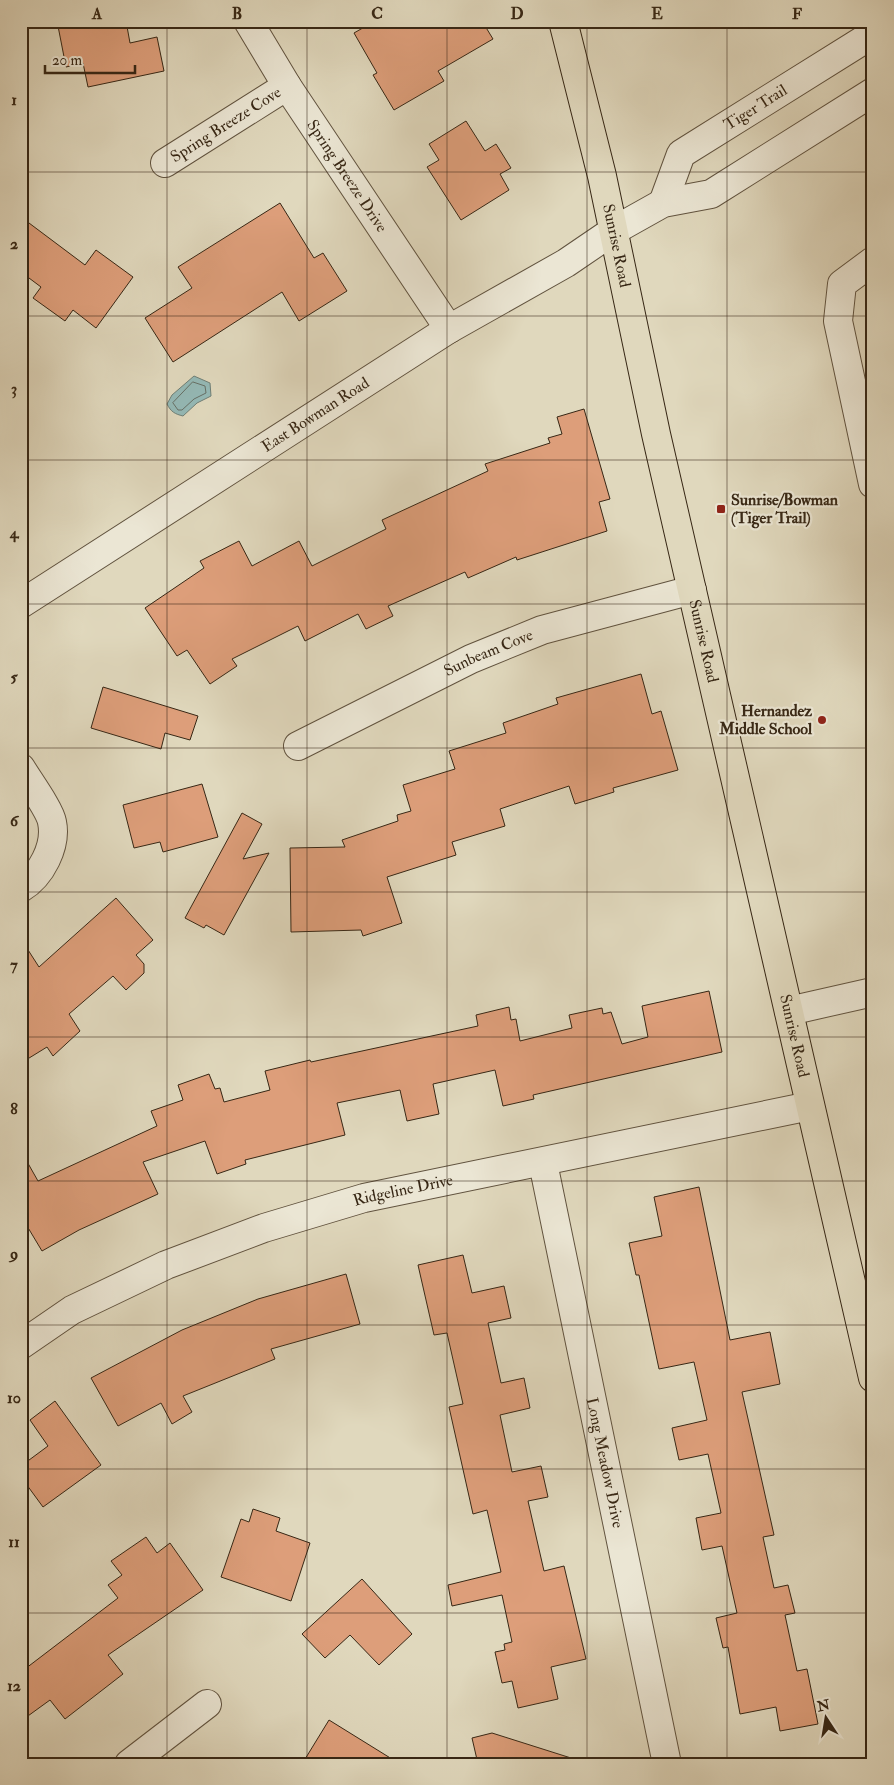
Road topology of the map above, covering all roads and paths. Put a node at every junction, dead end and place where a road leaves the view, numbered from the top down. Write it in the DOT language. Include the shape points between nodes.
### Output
graph roads {
  1 [pos="248,21"];
  2 [pos="563,21"];
  3 [pos="873,34"];
  4 [pos="287,86"];
  5 [pos="873,92"];
  6 [pos="165,163"];
  7 [pos="663,203"];
  8 [pos="613,231"];
  9 [pos="873,261"];
  10 [pos="450,329"];
  11 [pos="873,484"];
  12 [pos="692,590"];
  13 [pos="21,604"];
  14 [pos="298,746"];
  15 [pos="21,768"];
  16 [pos="21,888"];
  17 [pos="873,992"];
  18 [pos="789,1011"];
  19 [pos="810,1106"];
  20 [pos="542,1163"];
  21 [pos="21,1345"];
  22 [pos="873,1378"];
  23 [pos="207,1704"];
  24 [pos="129,1764"];
  25 [pos="667,1764"];
  1 -- 4 [label="street, Spring Breeze Drive"];
  2 -- 8 [label="main road, Sunrise Road"];
  3 -- 7 [label="street, Tiger Trail" via="681,154"];
  4 -- 6 [label="street, Spring Breeze Cove"];
  4 -- 10 [label="street, Spring Breeze Drive"];
  5 -- 7 [label="street" via="711,194"];
  7 -- 8 [label="street"];
  8 -- 10 [label="street, East Bowman Road" via="566,263"];
  8 -- 12 [label="main road, Sunrise Road"];
  9 -- 11 [label="street" via="842,284 838,321"];
  10 -- 13 [label="street, East Bowman Road"];
  12 -- 14 [label="street, Sunbeam Cove" via="542,630 471,659"];
  12 -- 18 [label="main road, Sunrise Road"];
  15 -- 16 [label="street" via="52,821 51,845 42,866"];
  17 -- 18 [label="street"];
  18 -- 19 [label="main road, Sunrise Road"];
  19 -- 20 [label="street, Ridgeline Drive"];
  19 -- 22 [label="main road, Sunrise Road"];
  20 -- 21 [label="street, Ridgeline Drive" via="364,1198 264,1228 149,1273 72,1310"];
  20 -- 25 [label="street, Long Meadow Drive"];
  23 -- 24 [label="street"];
}
